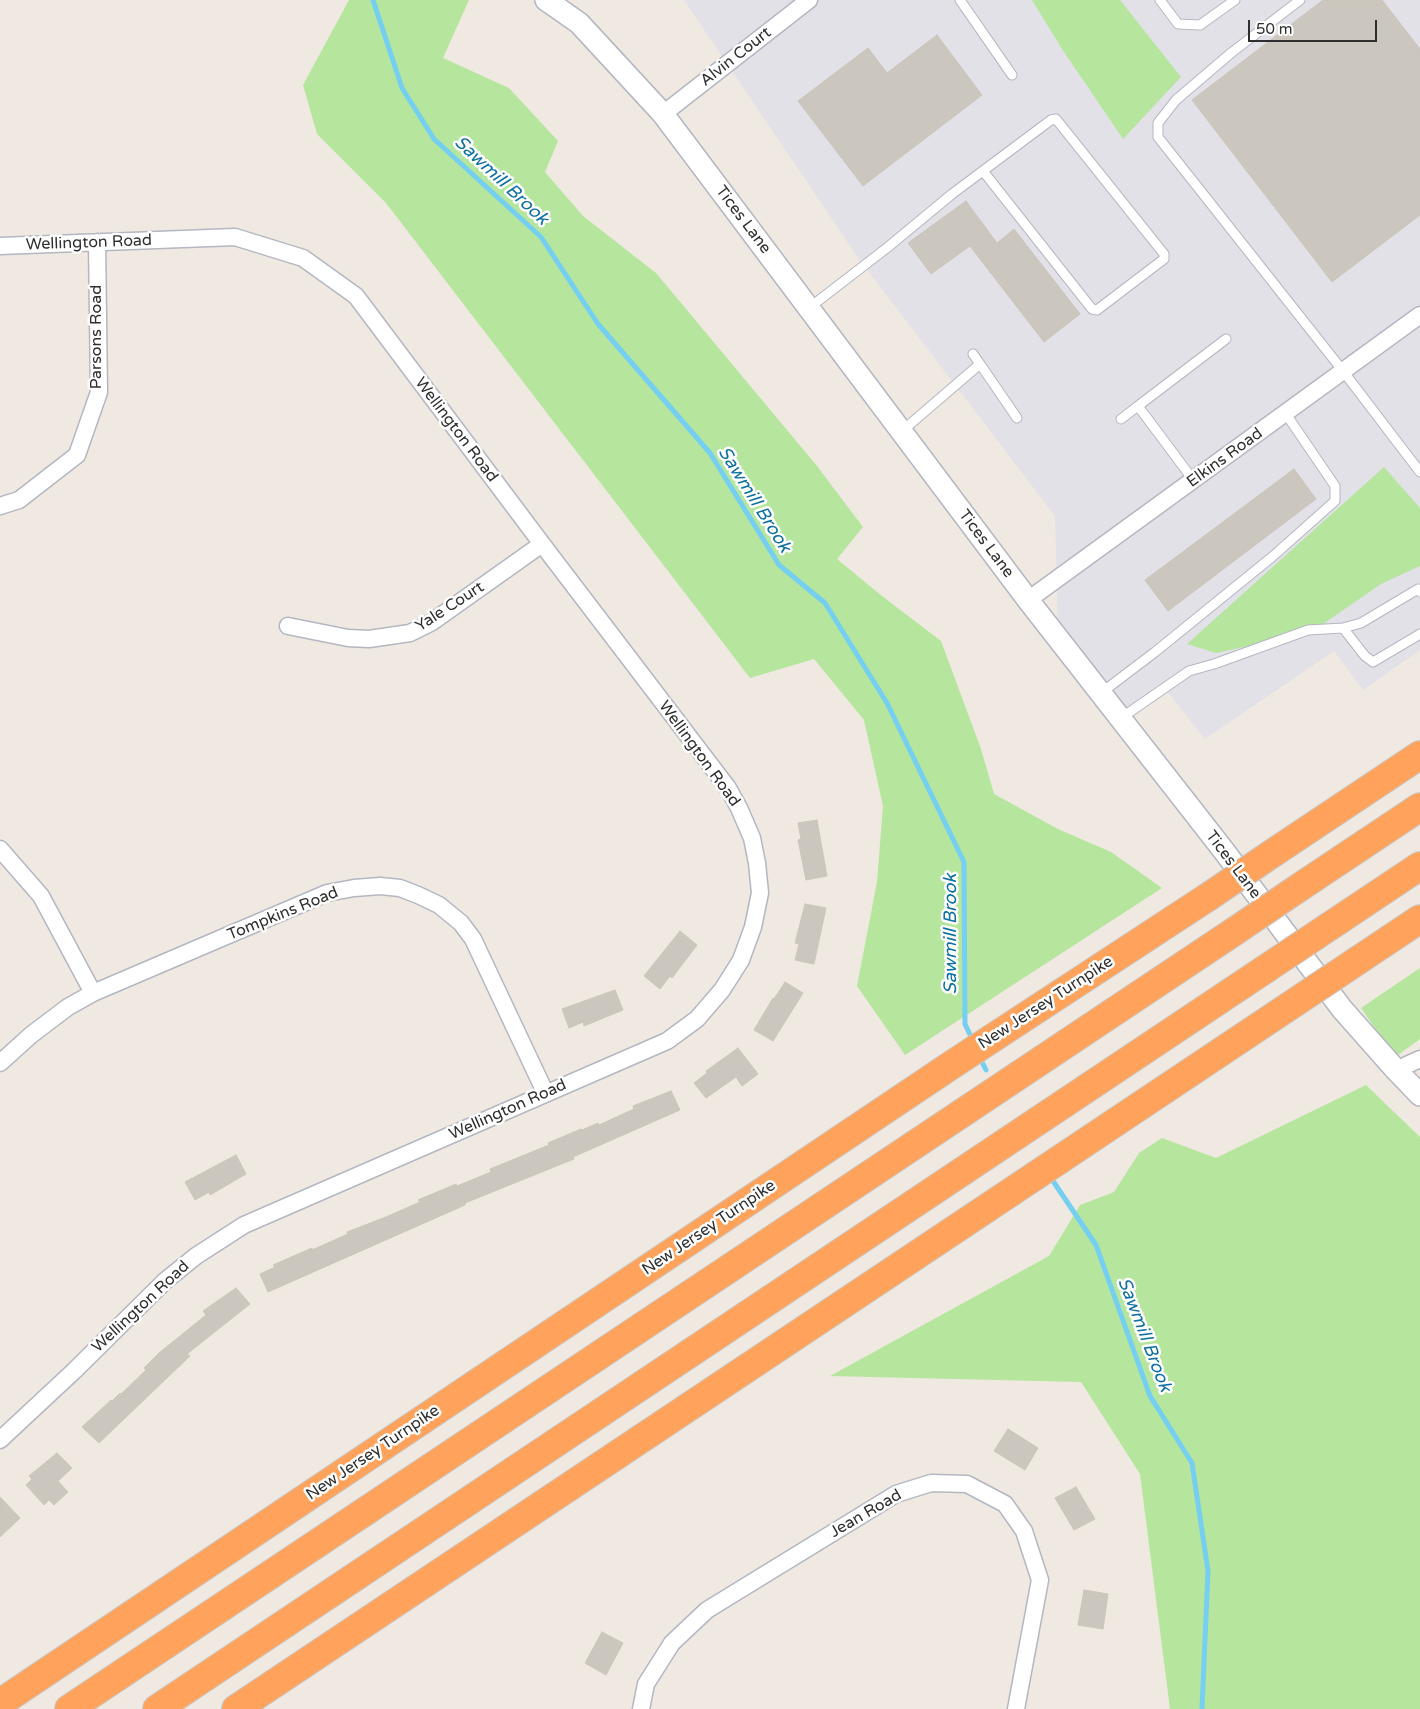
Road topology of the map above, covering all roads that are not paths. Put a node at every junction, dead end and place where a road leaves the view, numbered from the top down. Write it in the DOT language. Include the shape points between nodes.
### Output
graph roads {
  1 [pos="546,0"];
  2 [pos="809,0"];
  3 [pos="960,0"];
  4 [pos="1160,0"];
  5 [pos="1235,0"];
  6 [pos="1300,0"];
  7 [pos="1012,76"];
  8 [pos="663,114"];
  9 [pos="983,171"];
  10 [pos="97,242"];
  11 [pos="0,246"];
  12 [pos="809,308"];
  13 [pos="1420,315"];
  14 [pos="1226,339"];
  15 [pos="972,354"];
  16 [pos="980,364"];
  17 [pos="1343,371"];
  18 [pos="1138,406"];
  19 [pos="1286,414"];
  20 [pos="1017,418"];
  21 [pos="1121,419"];
  22 [pos="902,431"];
  23 [pos="1420,472"];
  24 [pos="1194,480"];
  25 [pos="0,506"];
  26 [pos="542,544"];
  27 [pos="1420,592"];
  28 [pos="1028,600"];
  29 [pos="288,626"];
  30 [pos="1343,628"];
  31 [pos="1420,634"];
  32 [pos="1100,693"];
  33 [pos="1121,718"];
  34 [pos="1420,755"];
  35 [pos="1420,807"];
  36 [pos="0,849"];
  37 [pos="1420,866"];
  38 [pos="1420,919"];
  39 [pos="93,993"];
  40 [pos="1420,1059"];
  41 [pos="0,1063"];
  42 [pos="1396,1070"];
  43 [pos="546,1092"];
  44 [pos="1420,1094"];
  45 [pos="0,1440"];
  46 [pos="0,1703"];
  47 [pos="69,1709"];
  48 [pos="157,1709"];
  49 [pos="236,1709"];
  50 [pos="641,1709"];
  51 [pos="1016,1709"];
  1 -- 8 [label="street, Tices Lane" via="579,23"];
  2 -- 8 [label="street, Alvin Court"];
  3 -- 7 [label="lane"];
  4 -- 5 [label="lane" via="1178,24 1200,25"];
  6 -- 17 [label="lane" via="1176,100 1158,123 1158,137"];
  8 -- 12 [label="street, Tices Lane"];
  9 -- 9 [label="lane" via="1056,119 1164,254 1164,259 1097,310 1092,309"];
  9 -- 12 [label="lane"];
  10 -- 11 [label="street, Wellington Road"];
  10 -- 25 [label="street, Parsons Road" via="99,392 77,456 18,500"];
  10 -- 26 [label="street, Wellington Road" via="235,237 303,258 356,296"];
  12 -- 22 [label="street, Tices Lane"];
  13 -- 17 [label="street, Elkins Road"];
  14 -- 18 [label="lane"];
  15 -- 16 [label="lane"];
  16 -- 20 [label="lane"];
  16 -- 22 [label="lane"];
  17 -- 19 [label="street, Elkins Road"];
  17 -- 23 [label="lane"];
  18 -- 21 [label="lane"];
  18 -- 24 [label="lane"];
  19 -- 24 [label="street, Elkins Road"];
  19 -- 32 [label="lane" via="1334,486 1335,501 1265,563"];
  22 -- 28 [label="street, Tices Lane"];
  24 -- 28 [label="street, Elkins Road"];
  26 -- 29 [label="street, Yale Court" via="432,622 410,633 369,639 348,638"];
  26 -- 43 [label="street, Wellington Road" via="728,788 752,838 760,892 742,960 722,990 696,1019 667,1041"];
  27 -- 30 [label="lane" via="1418,590 1361,623"];
  28 -- 32 [label="street, Tices Lane"];
  30 -- 31 [label="lane" via="1373,662"];
  30 -- 33 [label="lane" via="1308,630 1189,672"];
  32 -- 33 [label="street, Tices Lane"];
  33 -- 42 [label="street, Tices Lane" via="1342,1009"];
  34 -- 46 [label="highway, New Jersey Turnpike, bridge"];
  35 -- 47 [label="highway, bridge"];
  36 -- 39 [label="street" via="41,896"];
  37 -- 48 [label="highway, bridge"];
  38 -- 49 [label="highway, bridge"];
  39 -- 41 [label="street, Tompkins Road" via="68,1007"];
  39 -- 43 [label="street, Tompkins Road" via="327,893 380,886 400,888 439,905 462,923"];
  40 -- 42 [label="street"];
  42 -- 44 [label="street, Tices Lane"];
  43 -- 45 [label="street, Wellington Road" via="244,1224 196,1256 165,1282"];
  50 -- 51 [label="street, Jean Road" via="646,1684 672,1643 707,1610 896,1494 931,1483 967,1484 1005,1504 1024,1530 1040,1580"];
}
